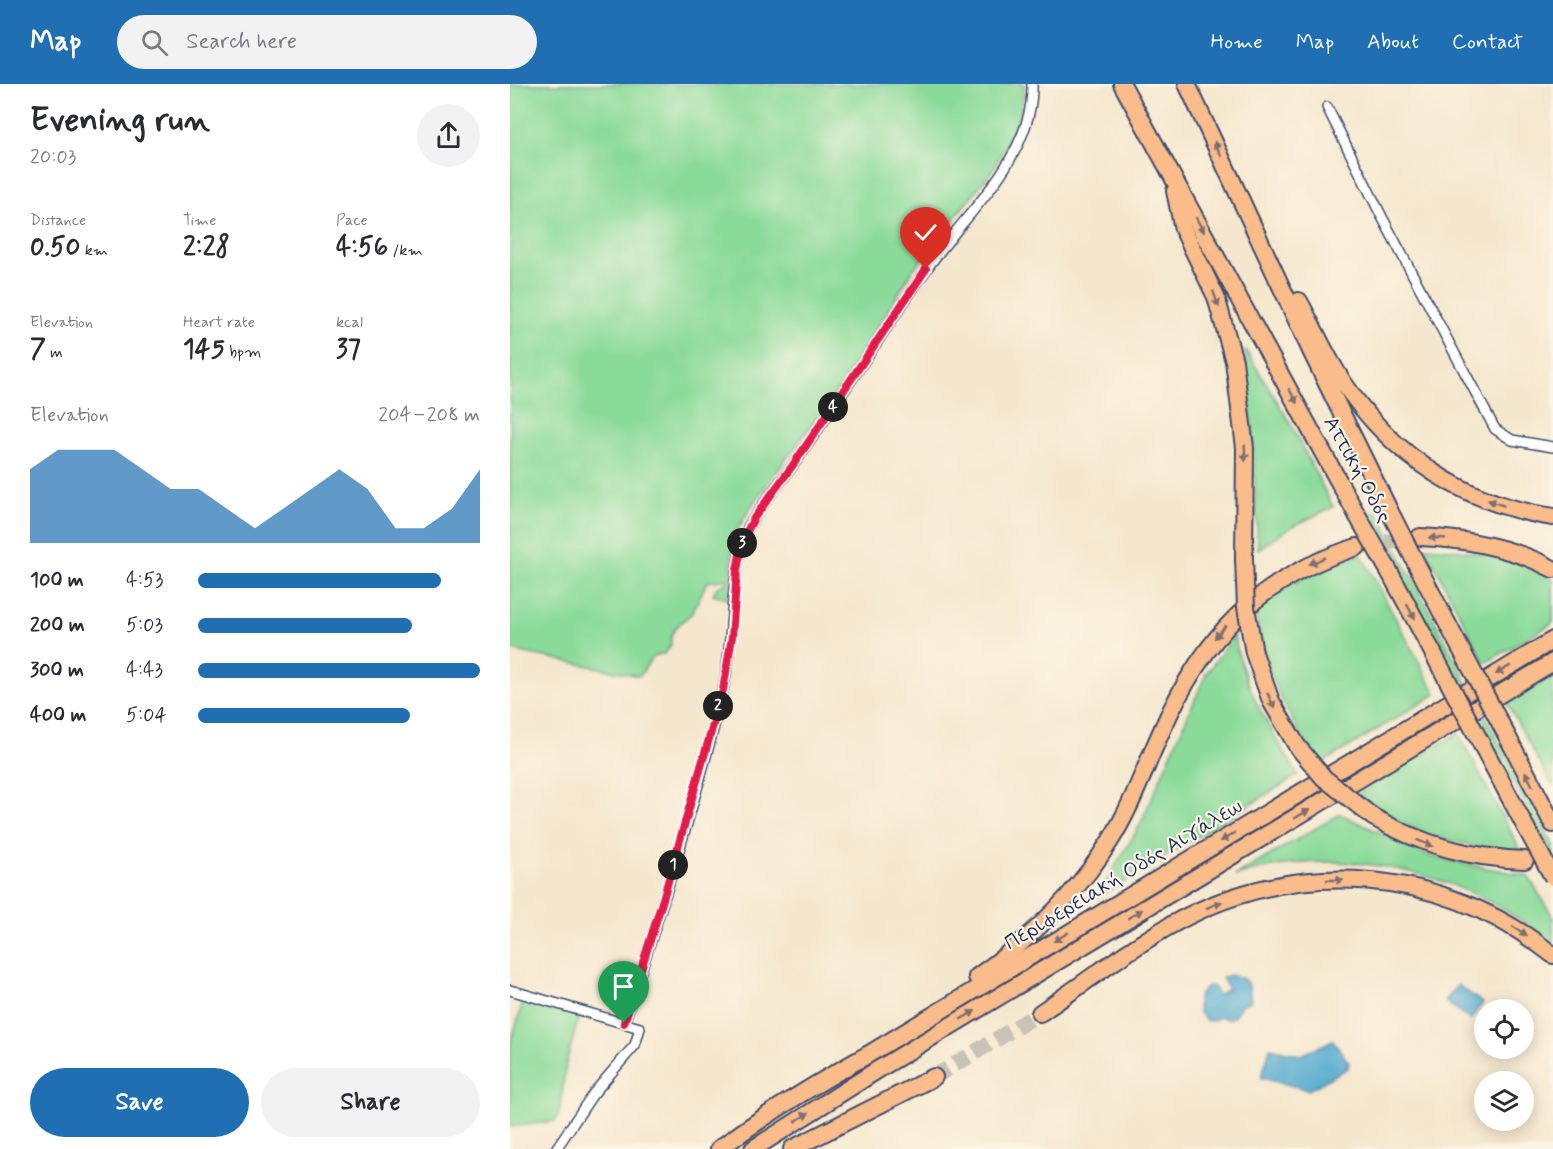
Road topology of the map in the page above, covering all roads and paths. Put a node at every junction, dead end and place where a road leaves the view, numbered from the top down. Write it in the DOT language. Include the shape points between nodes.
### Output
graph roads {
  1 [pos="1032,84"];
  2 [pos="1122,84"];
  3 [pos="1187,84"];
  4 [pos="1328,107"];
  5 [pos="1172,174"];
  6 [pos="1252,220"];
  7 [pos="1553,447"];
  8 [pos="1553,518"];
  9 [pos="1420,537"];
  10 [pos="1357,547"];
  11 [pos="1553,569"];
  12 [pos="1553,640"];
  13 [pos="1553,662"];
  14 [pos="1553,824"];
  15 [pos="1525,860"];
  16 [pos="1553,878"];
  17 [pos="1553,956"];
  18 [pos="510,990"];
  19 [pos="1040,1013"];
  20 [pos="624,1023"];
  21 [pos="869,1054"];
  22 [pos="934,1077"];
  23 [pos="905,1093"];
  24 [pos="556,1149"];
  25 [pos="719,1149"];
  26 [pos="753,1149"];
  27 [pos="792,1149"];
  28 [pos="815,1149"];
  1 -- 20 [label="street" via="1027,118 1010,158 926,269 748,528 739,554 723,690"];
  2 -- 5 [label="highway, Αττική Οδός"];
  6 -- 3 [label="highway, Αττική Οδός, one-way"];
  4 -- 7 [label="street" via="1382,218 1495,429 1512,440"];
  5 -- 15 [label="highway, one-way, bridge" via="1183,229 1216,297 1237,380 1245,448 1246,607 1254,653 1271,701 1297,746 1324,778 1372,817 1401,833 1461,854"];
  5 -- 16 [label="highway, Αττική Οδός, one-way, bridge"];
  8 -- 6 [label="highway, one-way" via="1512,508 1457,487 1409,456 1382,432 1342,382"];
  14 -- 6 [label="highway, Αττική Οδός, one-way, bridge" via="1389,510"];
  11 -- 9 [label="highway, one-way" via="1483,544"];
  10 -- 21 [label="highway, one-way" via="1322,559 1280,581 1255,598 1224,628 1183,686 1122,819 1080,883 1018,946"];
  12 -- 21 [label="highway, Περιφερειακή Οδός Αιγάλεω, one-way"];
  26 -- 13 [label="highway, Περιφερειακή Οδός Αιγάλεω, one-way"];
  19 -- 17 [label="highway, one-way" via="1190,915 1253,891 1317,880 1384,882 1438,893 1493,915"];
  18 -- 20 [label="street"];
  20 -- 24 [label="street" via="640,1028 635,1045 593,1094"];
  21 -- 25 [label="highway, Περιφερειακή Οδός Αιγάλεω" via="762,1116"];
  22 -- 23 [label="highway"];
  23 -- 27 [label="highway"];
  23 -- 28 [label="highway"];
}
